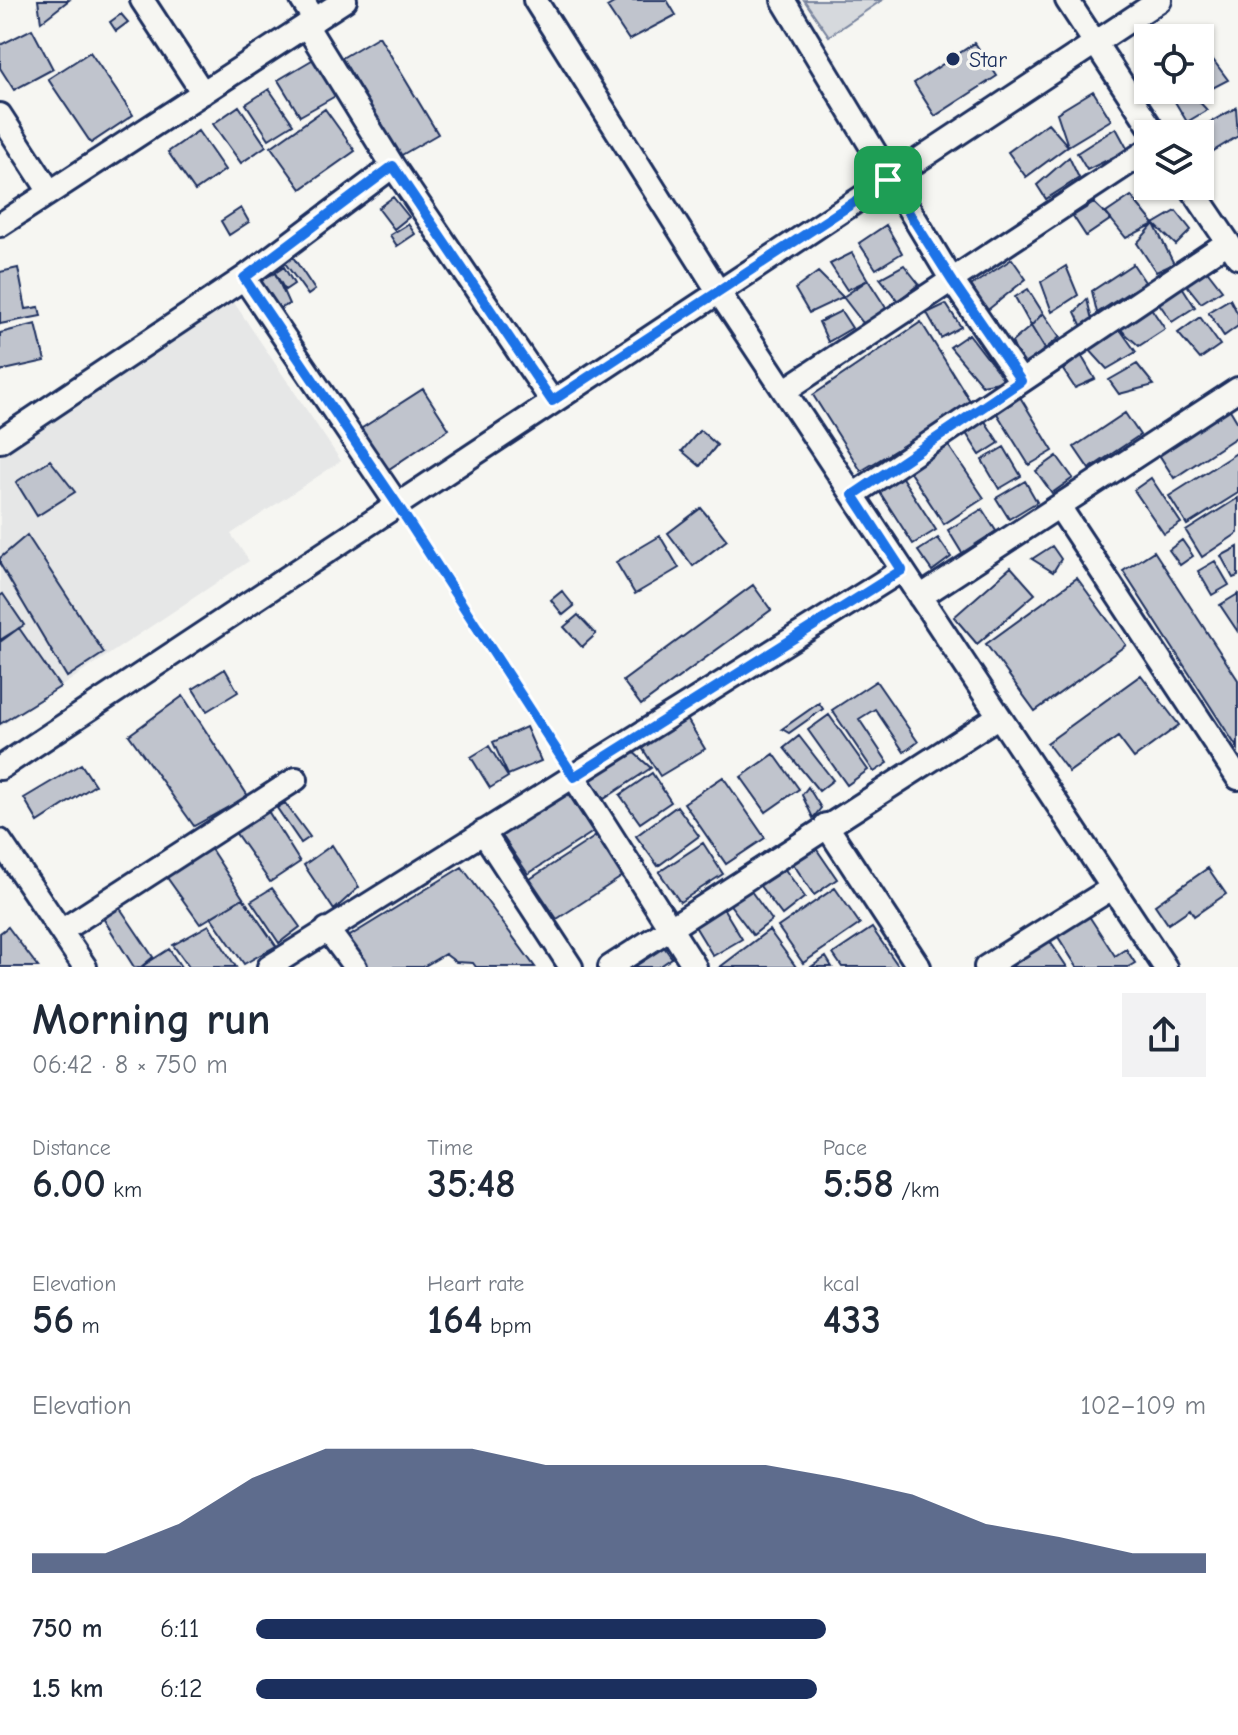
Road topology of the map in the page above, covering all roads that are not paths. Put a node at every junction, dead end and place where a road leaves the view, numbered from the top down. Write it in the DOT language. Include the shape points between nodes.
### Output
graph roads {
  1 [pos="142,0"];
  2 [pos="302,0"];
  3 [pos="345,0"];
  4 [pos="535,0"];
  5 [pos="783,0"];
  6 [pos="1067,0"];
  7 [pos="1160,0"];
  8 [pos="310,22"];
  9 [pos="1095,43"];
  10 [pos="203,93"];
  11 [pos="0,115"];
  12 [pos="1146,120"];
  13 [pos="1134,159"];
  14 [pos="393,166"];
  15 [pos="888,180"];
  16 [pos="50,192"];
  17 [pos="1199,200"];
  18 [pos="0,225"];
  19 [pos="1233,250"];
  20 [pos="244,278"];
  21 [pos="953,282"];
  22 [pos="718,291"];
  23 [pos="1021,381"];
  24 [pos="1238,389"];
  25 [pos="784,391"];
  26 [pos="552,401"];
  27 [pos="0,441"];
  28 [pos="853,495"];
  29 [pos="397,504"];
  30 [pos="1060,508"];
  31 [pos="902,570"];
  32 [pos="920,597"];
  33 [pos="999,716"];
  34 [pos="0,768"];
  35 [pos="574,777"];
  36 [pos="1238,778"];
  37 [pos="296,779"];
  38 [pos="826,825"];
  39 [pos="483,832"];
  40 [pos="0,841"];
  41 [pos="1112,888"];
  42 [pos="327,929"];
  43 [pos="669,930"];
  44 [pos="61,931"];
  45 [pos="85,967"];
  46 [pos="269,967"];
  47 [pos="355,967"];
  48 [pos="571,967"];
  49 [pos="610,967"];
  50 [pos="695,967"];
  51 [pos="919,967"];
  52 [pos="986,967"];
  53 [pos="1165,967"];
  1 -- 10 [label="street"];
  2 -- 8 [label="street"];
  3 -- 8 [label="street"];
  4 -- 22 [label="street"];
  5 -- 15 [label="street"];
  6 -- 9 [label="street"];
  7 -- 9 [label="street"];
  8 -- 10 [label="street"];
  8 -- 14 [label="street"];
  9 -- 12 [label="street"];
  9 -- 15 [label="street"];
  10 -- 16 [label="street"];
  11 -- 16 [label="street"];
  13 -- 21 [label="street"];
  14 -- 20 [label="street"];
  14 -- 26 [label="street"];
  15 -- 21 [label="street"];
  15 -- 22 [label="street"];
  16 -- 18 [label="street"];
  17 -- 19 [label="street"];
  19 -- 23 [label="street"];
  20 -- 27 [label="street"];
  20 -- 29 [label="street"];
  21 -- 23 [label="street"];
  21 -- 25 [label="street"];
  22 -- 25 [label="street"];
  22 -- 26 [label="street"];
  23 -- 28 [label="street"];
  24 -- 30 [label="street"];
  25 -- 28 [label="street"];
  26 -- 29 [label="street"];
  28 -- 31 [label="street"];
  29 -- 34 [label="street"];
  30 -- 32 [label="street"];
  30 -- 36 [label="street"];
  31 -- 32 [label="street"];
  31 -- 35 [label="street"];
  32 -- 33 [label="street"];
  33 -- 38 [label="street"];
  33 -- 41 [label="street"];
  35 -- 39 [label="street"];
  35 -- 43 [label="street"];
  37 -- 44 [label="street"];
  38 -- 43 [label="street"];
  38 -- 51 [label="street"];
  39 -- 42 [label="street"];
  39 -- 48 [label="street"];
  40 -- 44 [label="street"];
  41 -- 52 [label="street"];
  41 -- 53 [label="street"];
  42 -- 46 [label="street"];
  42 -- 47 [label="street"];
  43 -- 49 [label="street"];
  43 -- 50 [label="street"];
  44 -- 45 [label="street"];
}
